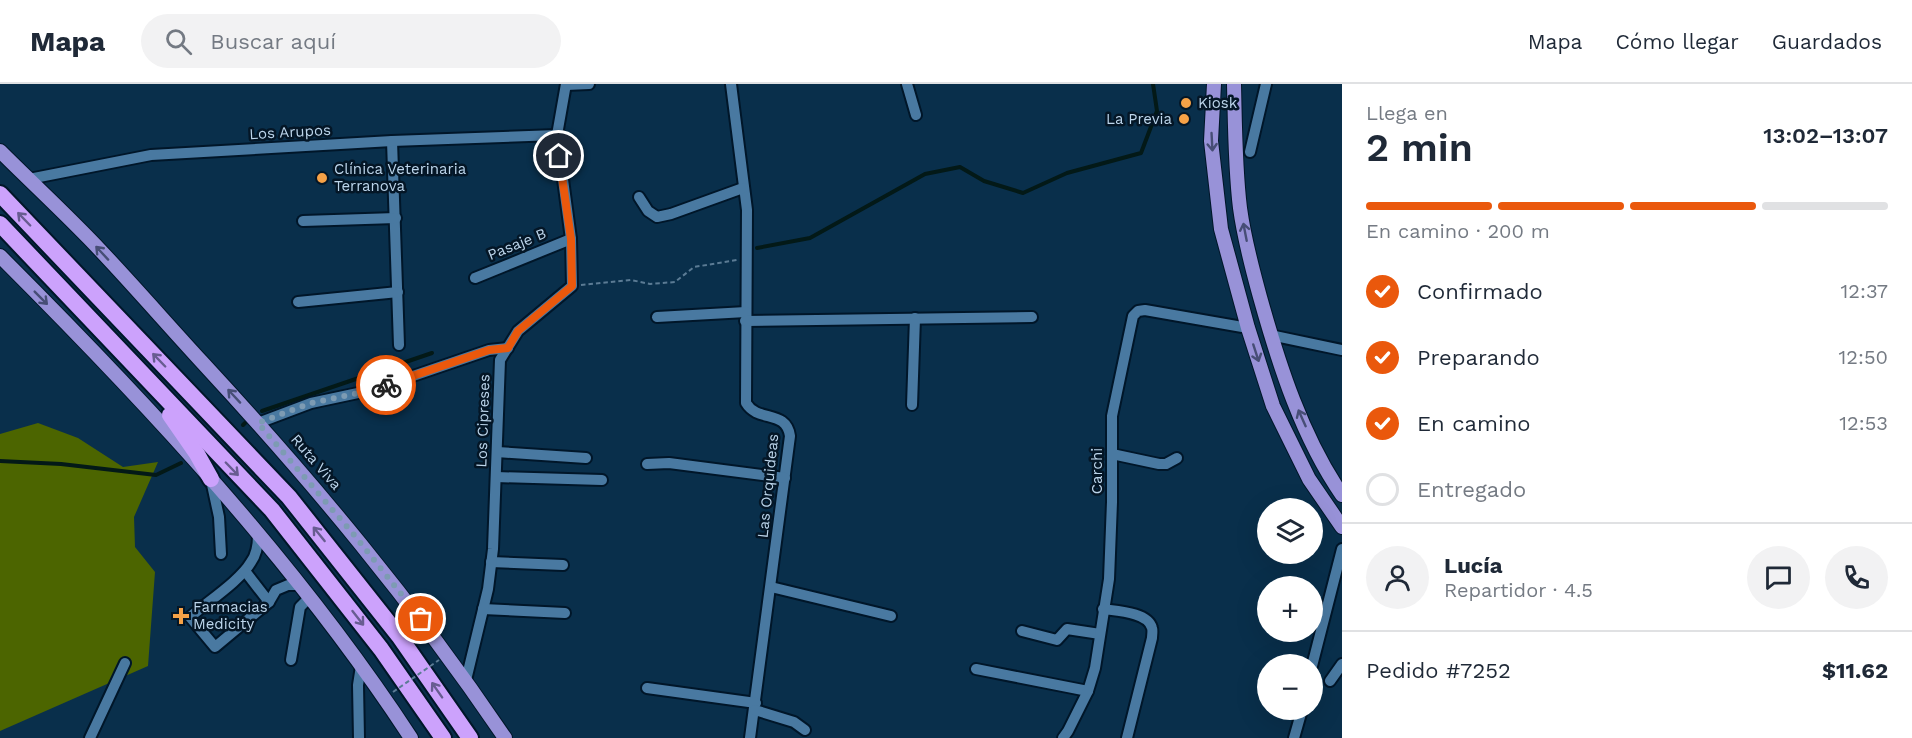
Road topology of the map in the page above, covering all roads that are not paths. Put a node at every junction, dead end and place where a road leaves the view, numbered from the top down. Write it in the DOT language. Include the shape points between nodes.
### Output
graph roads {
  1 [pos="589,84"];
  2 [pos="730,84"];
  3 [pos="907,84"];
  4 [pos="1214,84"];
  5 [pos="1234,84"];
  6 [pos="1266,84"];
  7 [pos="566,85"];
  8 [pos="915,115"];
  9 [pos="556,135"];
  10 [pos="392,141"];
  11 [pos="0,152"];
  12 [pos="1250,152"];
  13 [pos="28,179"];
  14 [pos="743,188"];
  15 [pos="0,194"];
  16 [pos="639,197"];
  17 [pos="396,218"];
  18 [pos="303,221"];
  19 [pos="0,224"];
  20 [pos="571,239"];
  21 [pos="0,256"];
  22 [pos="475,278"];
  23 [pos="398,292"];
  24 [pos="298,303"];
  25 [pos="745,316"];
  26 [pos="657,317"];
  27 [pos="1032,317"];
  28 [pos="915,318"];
  29 [pos="1248,328"];
  30 [pos="1270,335"];
  31 [pos="399,345"];
  32 [pos="508,348"];
  33 [pos="1342,350"];
  34 [pos="134,366"];
  35 [pos="912,405"];
  36 [pos="258,423"];
  37 [pos="496,452"];
  38 [pos="1112,454"];
  39 [pos="586,458"];
  40 [pos="1177,458"];
  41 [pos="647,464"];
  42 [pos="496,477"];
  43 [pos="786,478"];
  44 [pos="211,479"];
  45 [pos="602,480"];
  46 [pos="1342,495"];
  47 [pos="1342,527"];
  48 [pos="258,535"];
  49 [pos="1342,549"];
  50 [pos="221,554"];
  51 [pos="491,562"];
  52 [pos="563,565"];
  53 [pos="245,571"];
  54 [pos="299,585"];
  55 [pos="771,587"];
  56 [pos="309,598"];
  57 [pos="269,602"];
  58 [pos="483,609"];
  59 [pos="1103,609"];
  60 [pos="565,613"];
  61 [pos="891,616"];
  62 [pos="1022,631"];
  63 [pos="1100,634"];
  64 [pos="1315,654"];
  65 [pos="291,660"];
  66 [pos="125,663"];
  67 [pos="1342,664"];
  68 [pos="361,666"];
  69 [pos="976,669"];
  70 [pos="466,680"];
  71 [pos="1330,681"];
  72 [pos="647,688"];
  73 [pos="1088,691"];
  74 [pos="755,707"];
  75 [pos="1299,720"];
  76 [pos="805,730"];
  77 [pos="90,738"];
  78 [pos="359,738"];
  79 [pos="411,738"];
  80 [pos="443,738"];
  81 [pos="470,738"];
  82 [pos="505,738"];
  83 [pos="750,738"];
  84 [pos="1063,738"];
  85 [pos="1127,738"];
  86 [pos="1294,738"];
  1 -- 7 [label="street"];
  2 -- 14 [label="street, Las Orquideas"];
  3 -- 8 [label="street"];
  4 -- 29 [label="main road, one-way" via="1211,141 1221,229"];
  30 -- 5 [label="main road, one-way" via="1240,208"];
  6 -- 12 [label="street"];
  7 -- 9 [label="street"];
  9 -- 10 [label="street, Los Arupos"];
  9 -- 20 [label="street"];
  10 -- 13 [label="street, Los Arupos" via="151,155"];
  10 -- 17 [label="street"];
  11 -- 13 [label="main road, Ruta Viva"];
  36 -- 13 [label="main road, Ruta Viva, one-way" via="99,249"];
  14 -- 16 [label="street" via="657,217"];
  14 -- 25 [label="street, Las Orquideas" via="747,210"];
  81 -- 15 [label="highway, one-way" via="399,636 289,497"];
  17 -- 18 [label="street"];
  17 -- 23 [label="street"];
  19 -- 34 [label="highway"];
  20 -- 22 [label="street, Pasaje B"];
  20 -- 32 [label="street, Los Cipreses" via="572,286 518,331"];
  21 -- 44 [label="main road, one-way" via="89,345"];
  23 -- 24 [label="street"];
  23 -- 31 [label="street"];
  25 -- 26 [label="street"];
  25 -- 28 [label="street"];
  25 -- 43 [label="street, Las Orquideas" via="746,403 750,410 788,427"];
  27 -- 28 [label="street"];
  28 -- 35 [label="street"];
  29 -- 38 [label="street, Carchi" via="1138,311 1133,316 1112,416"];
  29 -- 47 [label="main road, one-way" via="1274,406 1309,479"];
  30 -- 33 [label="street"];
  46 -- 30 [label="main road, one-way" via="1326,471 1298,410"];
  32 -- 36 [label="street" via="489,350 372,390 311,403"];
  32 -- 37 [label="street, Los Cipreses" via="500,360"];
  34 -- 44 [label="highway"];
  34 -- 80 [label="highway, one-way" via="272,510 381,649"];
  36 -- 70 [label="main road, Ruta Viva" via="415,610"];
  37 -- 39 [label="street"];
  37 -- 42 [label="street, Los Cipreses"];
  38 -- 40 [label="street" via="1159,464"];
  38 -- 59 [label="street, Carchi" via="1108,579"];
  41 -- 43 [label="street" via="669,463"];
  42 -- 45 [label="street"];
  42 -- 51 [label="street, Los Cipreses"];
  43 -- 55 [label="street, Las Orquideas"];
  44 -- 48 [label="main road"];
  44 -- 50 [label="street"];
  48 -- 53 [label="street" via="253,561"];
  48 -- 54 [label="main road"];
  49 -- 64 [label="street"];
  51 -- 52 [label="street"];
  51 -- 58 [label="street, Los Cipreses"];
  53 -- 57 [label="street"];
  53 -- 57 [label="street" via="190,617 215,647"];
  54 -- 56 [label="main road"];
  54 -- 57 [label="street" via="276,590"];
  55 -- 61 [label="street"];
  55 -- 74 [label="street, Las Orquideas"];
  56 -- 65 [label="street" via="300,607"];
  56 -- 68 [label="main road"];
  58 -- 60 [label="street"];
  58 -- 70 [label="street, Los Cipreses"];
  59 -- 63 [label="street, Carchi"];
  59 -- 85 [label="street" via="1142,617 1152,628"];
  62 -- 63 [label="street" via="1053,640 1067,629"];
  63 -- 73 [label="street, Carchi"];
  66 -- 77 [label="street"];
  67 -- 71 [label="street"];
  68 -- 78 [label="street"];
  68 -- 79 [label="main road"];
  69 -- 73 [label="street"];
  70 -- 82 [label="main road, Ruta Viva"];
  72 -- 74 [label="street"];
  73 -- 84 [label="street, Carchi"];
  74 -- 76 [label="street"];
  74 -- 83 [label="street, Las Orquideas"];
  75 -- 86 [label="street"];
}
